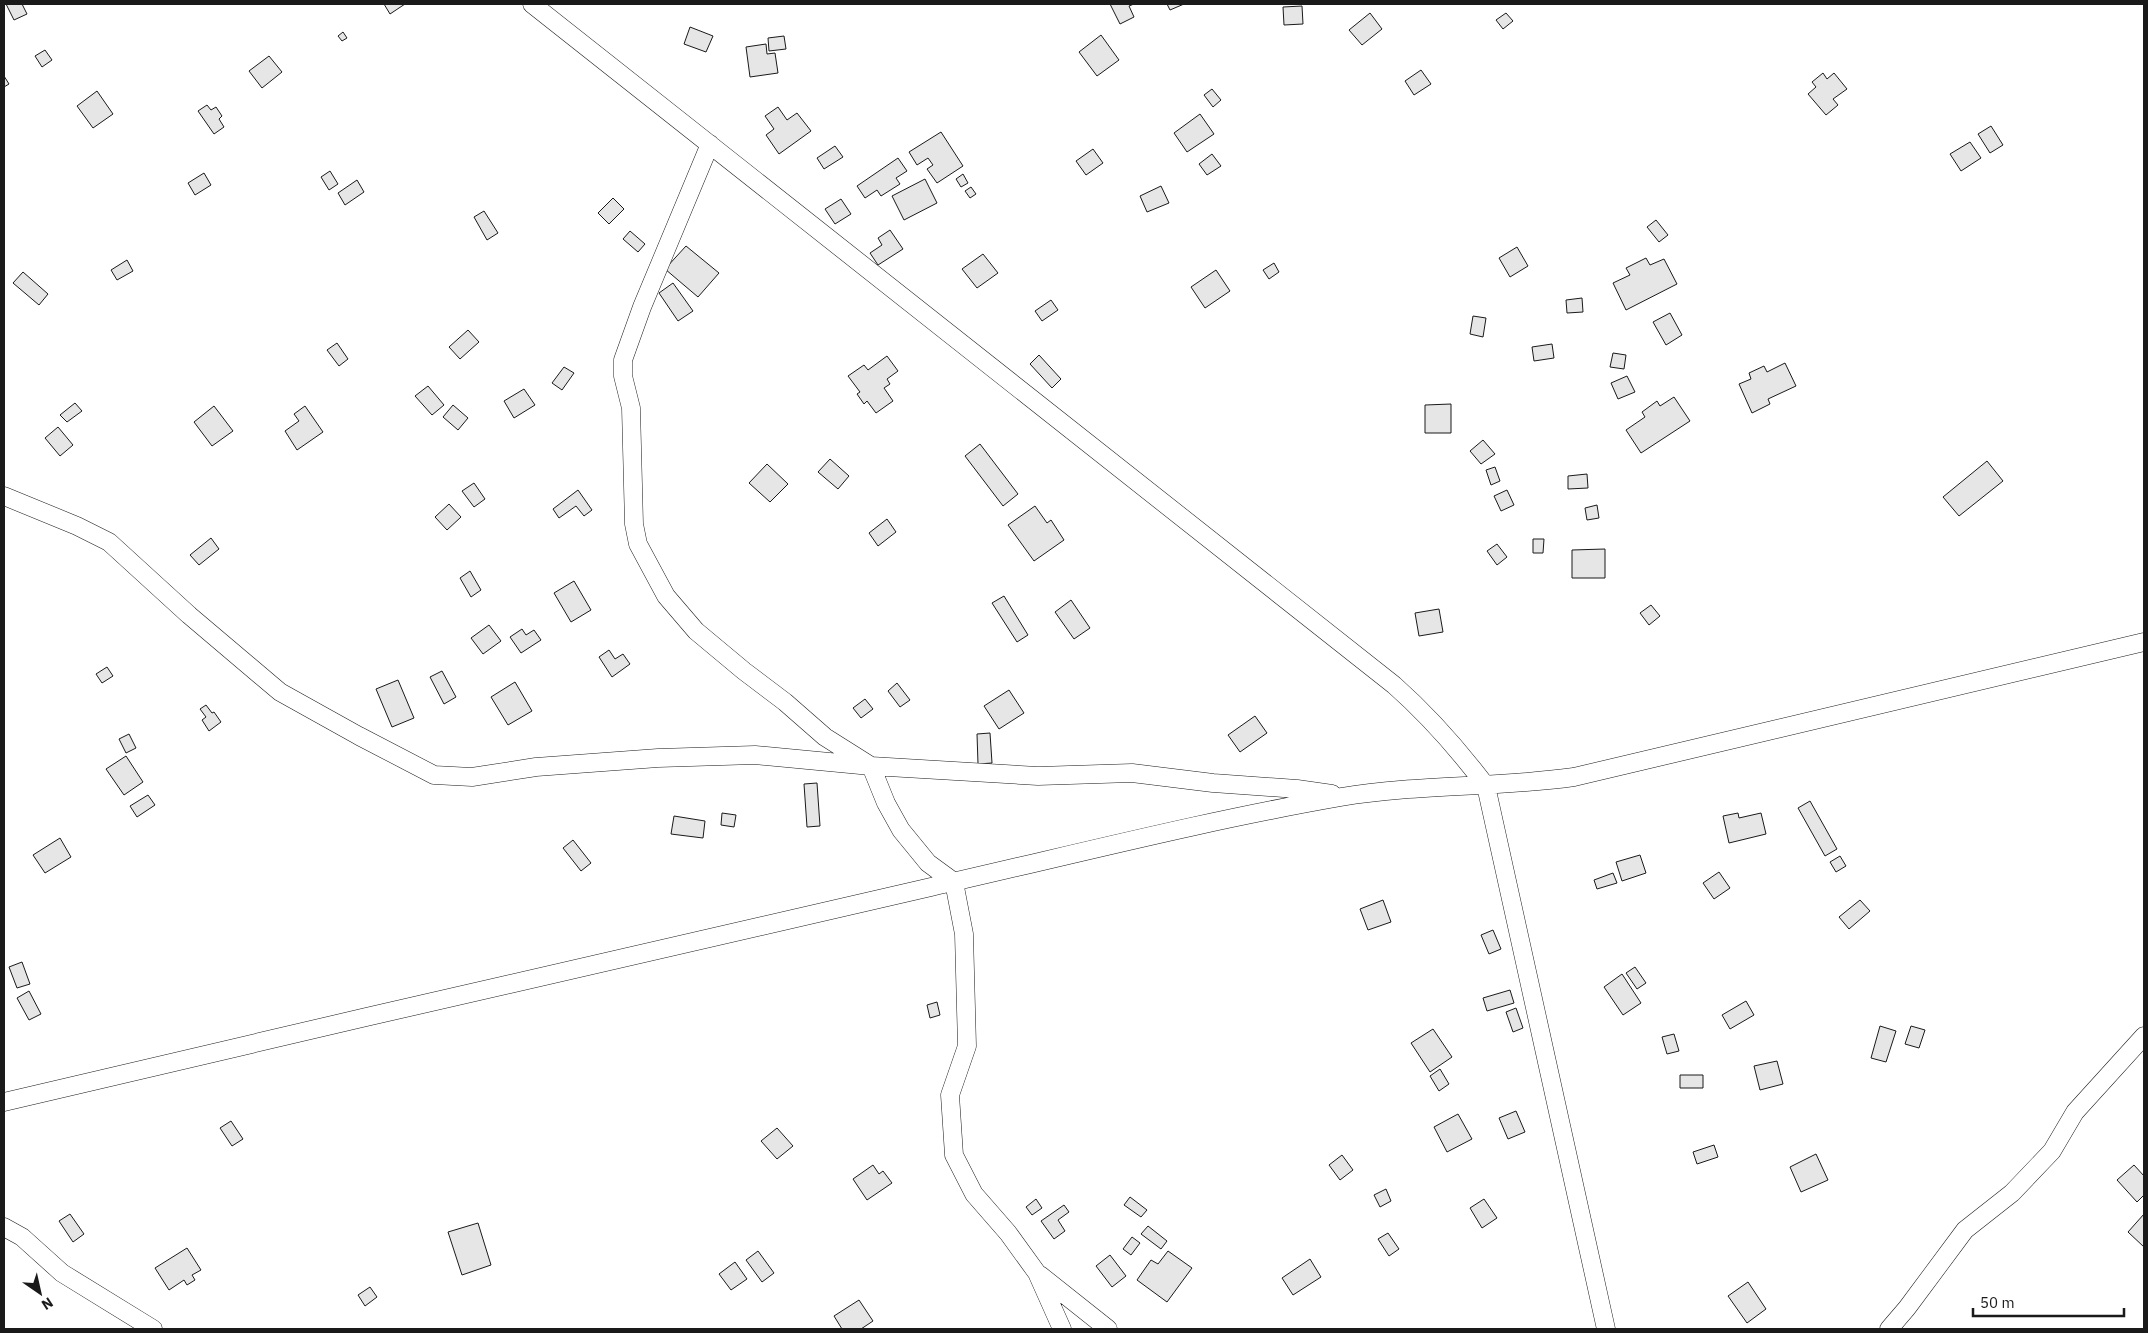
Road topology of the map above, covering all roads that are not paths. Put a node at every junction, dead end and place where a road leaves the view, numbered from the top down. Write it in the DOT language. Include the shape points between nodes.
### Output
graph roads {
  1 [pos="532,4"];
  2 [pos="710,144"];
  3 [pos="4,496"];
  4 [pos="2144,642"];
  5 [pos="871,766"];
  6 [pos="1486,786"];
  7 [pos="1345,796"];
  8 [pos="954,882"];
  9 [pos="2144,1036"];
  10 [pos="4,1102"];
  11 [pos="4,1227"];
  12 [pos="1037,1273"];
  13 [pos="153,1329"];
  14 [pos="1062,1329"];
  15 [pos="1108,1329"];
  16 [pos="1606,1329"];
  17 [pos="1889,1329"];
  1 -- 2 [label="street"];
  2 -- 5 [label="street" via="623,360 623,376 631,408 634,524 638,544 666,596 696,631 825,737"];
  2 -- 6 [label="street" via="1394,685 1424,711"];
  3 -- 5 [label="street" via="109,542 280,692 434,774 472,777 536,767 755,755"];
  4 -- 6 [label="street" via="1574,777"];
  5 -- 7 [label="street" via="1038,776 1132,772"];
  5 -- 8 [label="street" via="901,830 928,863"];
  6 -- 7 [label="street"];
  6 -- 16 [label="street"];
  7 -- 8 [label="street" via="1148,835"];
  8 -- 10 [label="street"];
  8 -- 12 [label="street" via="964,934 967,1046 950,1095 954,1155 974,1194"];
  9 -- 17 [label="street" via="2076,1112 2052,1151 2012,1193 1964,1230"];
  11 -- 13 [label="street" via="22,1237 62,1273"];
  12 -- 14 [label="street"];
  12 -- 15 [label="street"];
}
